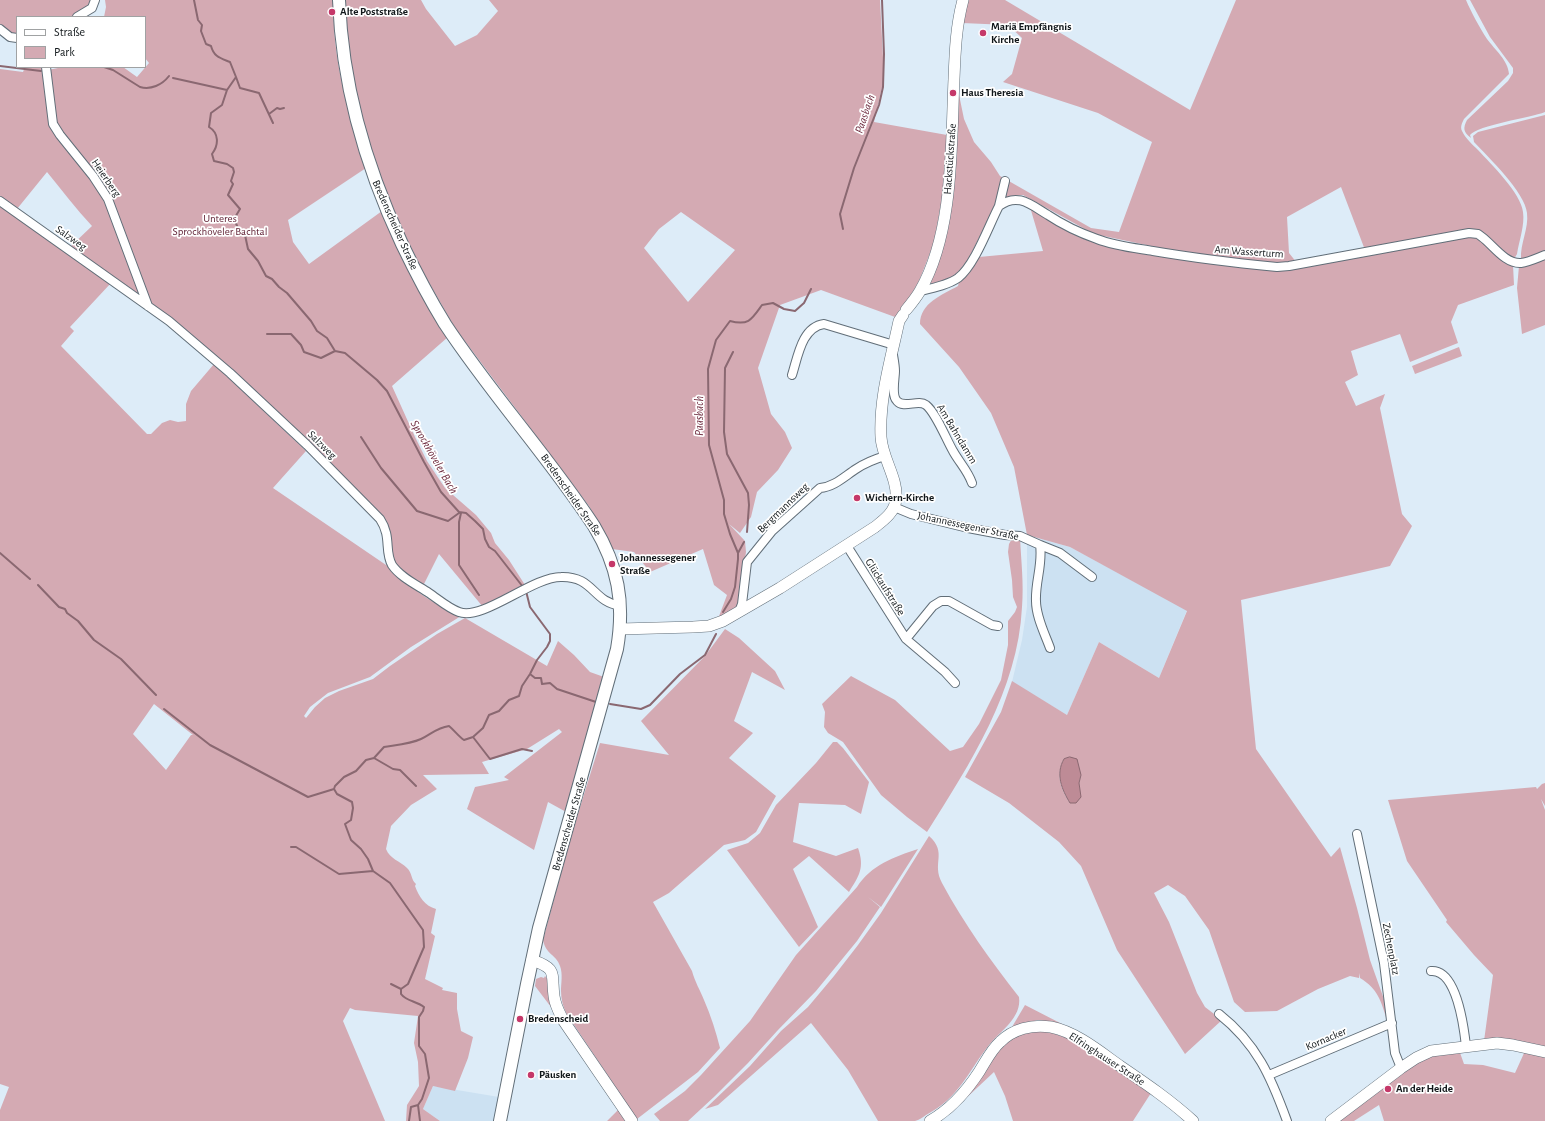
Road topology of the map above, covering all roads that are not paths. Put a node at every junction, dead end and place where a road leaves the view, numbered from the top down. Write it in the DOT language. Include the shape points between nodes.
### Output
graph roads {
  1 [pos="95,0"];
  2 [pos="339,0"];
  3 [pos="964,0"];
  4 [pos="79,16"];
  5 [pos="0,29"];
  6 [pos="16,38"];
  7 [pos="46,68"];
  8 [pos="1005,181"];
  9 [pos="0,201"];
  10 [pos="999,206"];
  11 [pos="1545,255"];
  12 [pos="920,291"];
  13 [pos="148,306"];
  14 [pos="893,349"];
  15 [pos="792,375"];
  16 [pos="886,456"];
  17 [pos="972,483"];
  18 [pos="894,507"];
  19 [pos="1040,545"];
  20 [pos="847,546"];
  21 [pos="1092,577"];
  22 [pos="621,606"];
  23 [pos="739,612"];
  24 [pos="998,626"];
  25 [pos="620,629"];
  26 [pos="906,639"];
  27 [pos="1050,648"];
  28 [pos="955,683"];
  29 [pos="1357,834"];
  30 [pos="532,960"];
  31 [pos="1431,971"];
  32 [pos="1218,1014"];
  33 [pos="1392,1023"];
  34 [pos="1466,1046"];
  35 [pos="1545,1052"];
  36 [pos="1401,1068"];
  37 [pos="1269,1075"];
  38 [pos="500,1121"];
  39 [pos="632,1121"];
  40 [pos="930,1121"];
  41 [pos="1193,1121"];
  42 [pos="1287,1121"];
  43 [pos="1331,1121"];
  1 -- 4 [label="street" via="92,8"];
  2 -- 22 [label="main road, Bredenscheider Straße" via="341,40 349,93 366,153 390,219 420,280 448,328 602,539 617,578"];
  3 -- 12 [label="street, Hackstückstraße" via="955,48 952,152 947,199 934,261"];
  5 -- 6 [label="street" via="10,37"];
  7 -- 13 [label="street, Heierberg" via="53,124 108,199"];
  8 -- 10 [label="street"];
  9 -- 13 [label="street, Salzweg"];
  10 -- 11 [label="street, Am Wasserturm" via="1011,199 1018,199 1074,229 1123,246 1199,259 1271,266 1302,264 1469,233 1478,234 1504,257 1514,262 1520,263"];
  10 -- 12 [label="street" via="965,271 947,283"];
  12 -- 14 [label="street, Hackstückstraße" via="899,321"];
  13 -- 22 [label="street, Salzweg" via="230,373 307,445 380,519 386,531 390,560 398,572 452,609 464,613 475,612 529,586 559,576 579,579 604,601"];
  14 -- 15 [label="street" via="824,324 816,325 809,330"];
  14 -- 16 [label="street, Hackstückstraße" via="881,409 881,439"];
  14 -- 17 [label="street, Am Bahndamm" via="895,400 898,403 922,403 927,406"];
  16 -- 18 [label="street, Hackstückstraße" via="896,489"];
  16 -- 23 [label="street, Bergmannsweg" via="858,468 828,487 820,488 772,531 747,562"];
  18 -- 19 [label="street, Johannessegener Straße" via="961,527 1020,536"];
  18 -- 20 [label="street" via="875,527"];
  19 -- 21 [label="street, Johannessegener Straße" via="1060,553"];
  19 -- 27 [label="street" via="1041,565 1036,601 1039,619"];
  20 -- 23 [label="street"];
  20 -- 26 [label="street, Glückaufstraße"];
  22 -- 25 [label="main road, Bredenscheider Straße"];
  23 -- 25 [label="street" via="724,621 702,627"];
  24 -- 26 [label="street, Glückaufstraße" via="949,601 941,601 933,606"];
  25 -- 30 [label="main road, Bredenscheider Straße" via="612,671"];
  26 -- 28 [label="street, Glückaufstraße"];
  29 -- 33 [label="street, Zechenplatz" via="1384,963"];
  30 -- 38 [label="main road, Bredenscheider Straße"];
  30 -- 39 [label="street" via="549,968 554,980 555,1003 563,1020"];
  31 -- 34 [label="street" via="1437,971 1449,981 1464,1025"];
  32 -- 37 [label="street" via="1229,1022 1256,1053"];
  33 -- 36 [label="street, Zechenplatz" via="1395,1053"];
  33 -- 37 [label="street, Kornacker"];
  34 -- 35 [label="street" via="1501,1043"];
  34 -- 36 [label="street" via="1431,1051"];
  36 -- 43 [label="street"];
  37 -- 42 [label="street"];
  40 -- 41 [label="street, Elfringhauser Straße" via="956,1102 1005,1038 1024,1028 1043,1026 1057,1029 1081,1040 1172,1102"];
}
